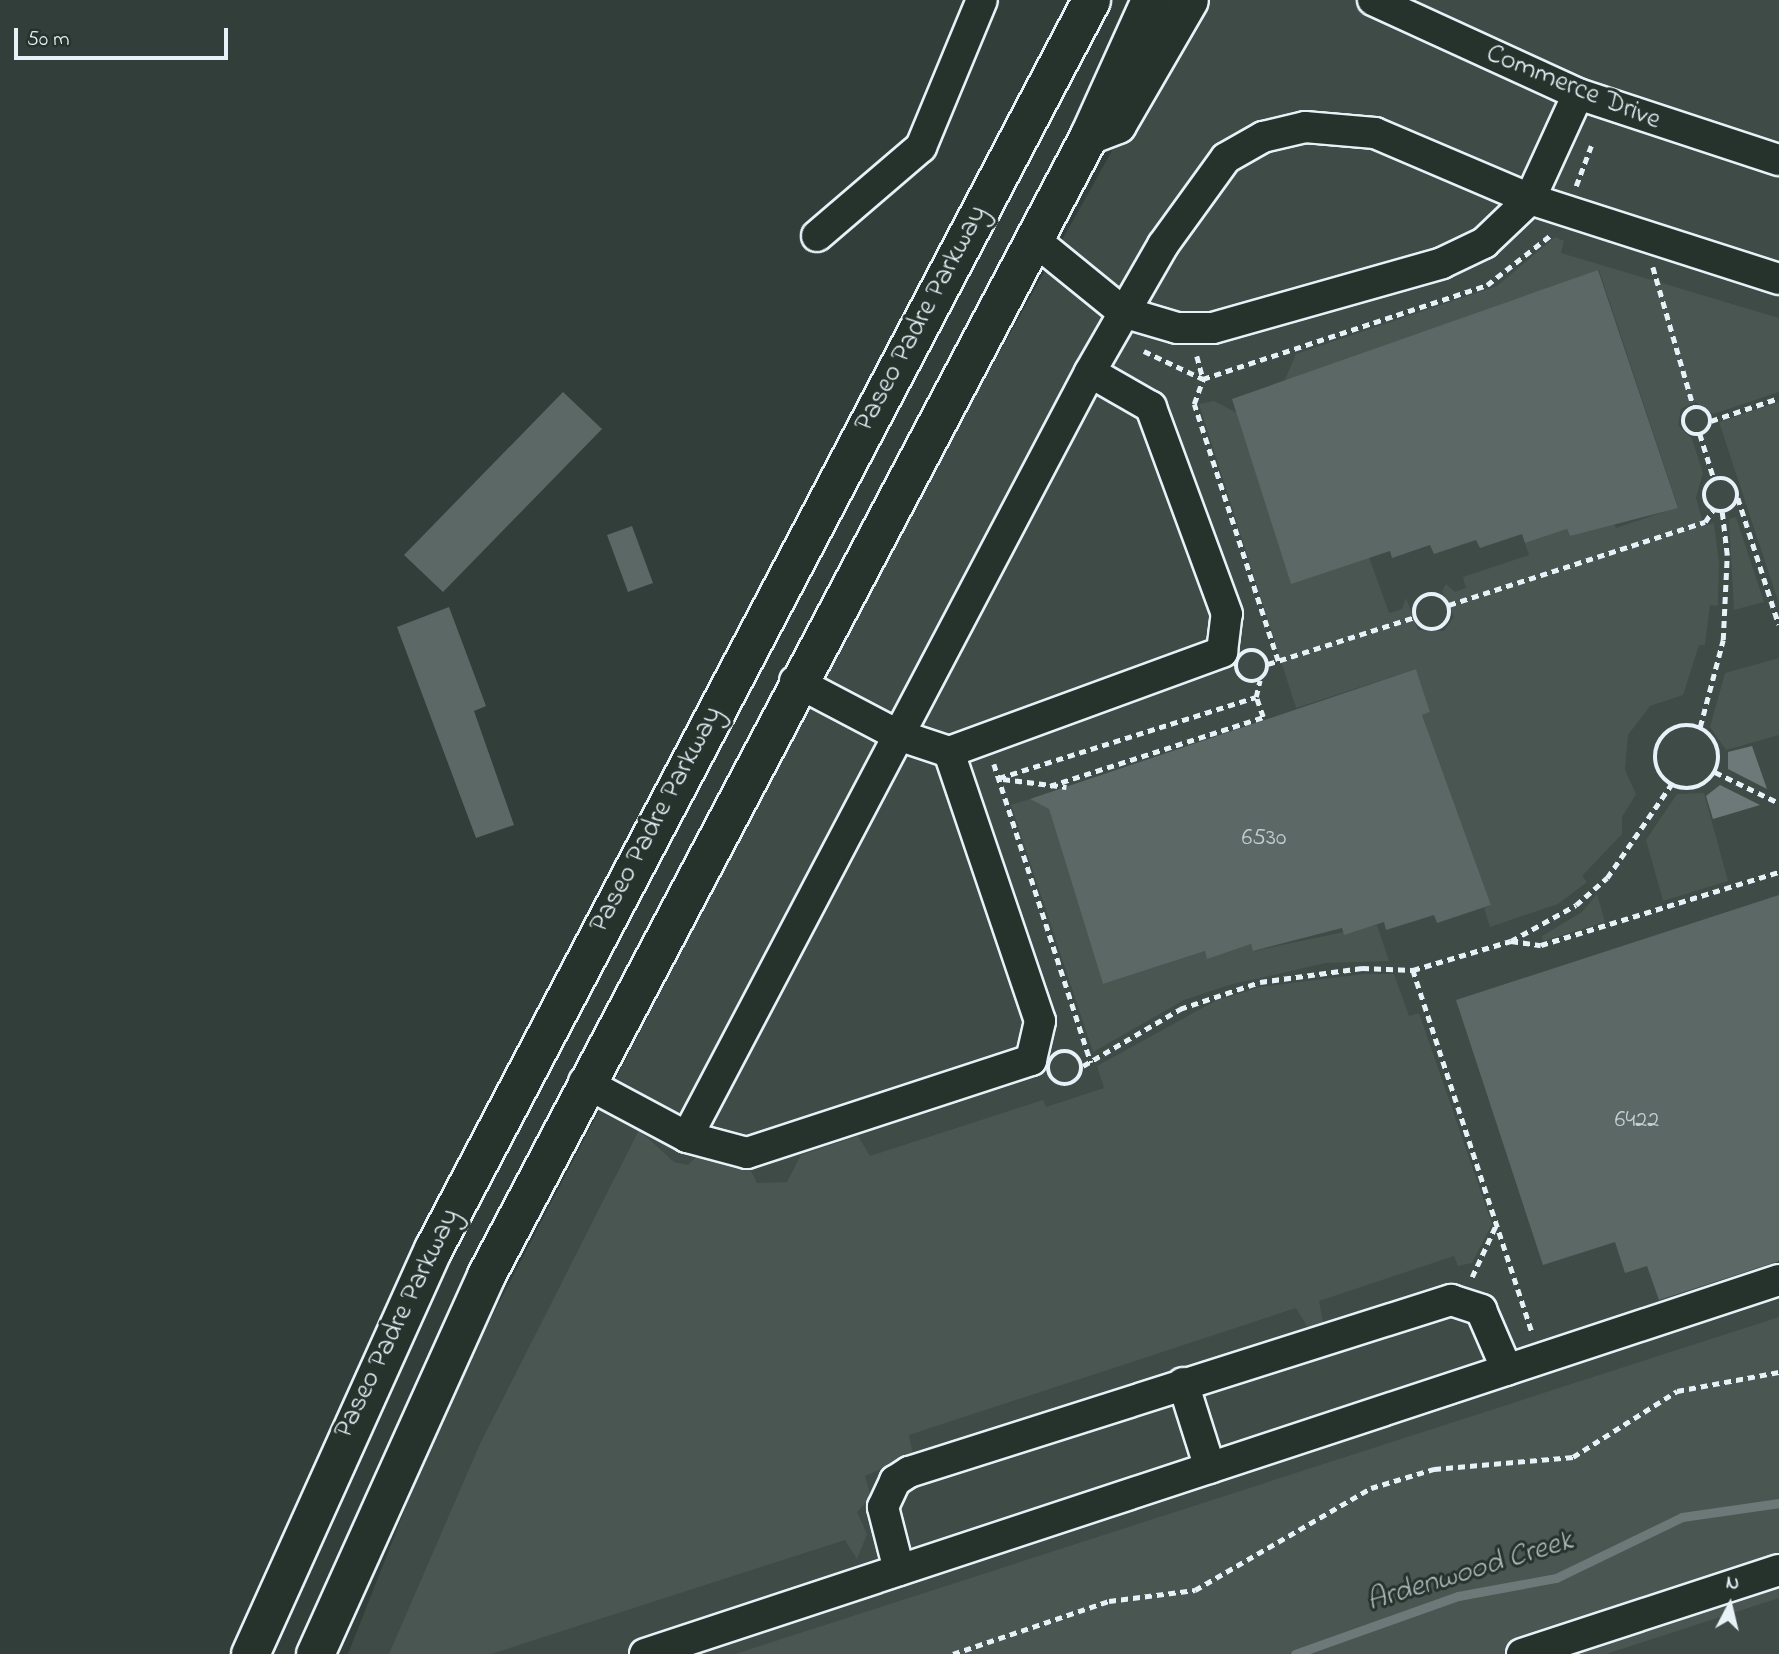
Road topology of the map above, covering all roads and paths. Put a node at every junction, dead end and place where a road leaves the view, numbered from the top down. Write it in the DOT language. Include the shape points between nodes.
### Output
graph roads {
  1 [pos="982,0"];
  2 [pos="1091,0"];
  3 [pos="1150,0"];
  4 [pos="1189,0"];
  5 [pos="1373,0"];
  6 [pos="1578,94"];
  7 [pos="1089,135"];
  8 [pos="1591,146"];
  9 [pos="1779,160"];
  10 [pos="1530,199"];
  11 [pos="1571,200"];
  12 [pos="1560,227"];
  13 [pos="817,236"];
  14 [pos="1032,238"];
  15 [pos="1645,240"];
  16 [pos="1779,279"];
  17 [pos="1123,312"];
  18 [pos="1139,348"];
  19 [pos="1090,372"];
  20 [pos="1203,379"];
  21 [pos="1779,398"];
  22 [pos="1694,408"];
  23 [pos="1711,421"];
  24 [pos="1700,435"];
  25 [pos="1714,480"];
  26 [pos="1738,498"];
  27 [pos="1713,510"];
  28 [pos="1722,513"];
  29 [pos="1449,605"];
  30 [pos="1415,617"];
  31 [pos="1779,625"];
  32 [pos="1237,659"];
  33 [pos="1278,661"];
  34 [pos="1260,680"];
  35 [pos="795,681"];
  36 [pos="1256,696"];
  37 [pos="1700,727"];
  38 [pos="898,735"];
  39 [pos="986,739"];
  40 [pos="949,752"];
  41 [pos="1715,772"];
  42 [pos="999,779"];
  43 [pos="1671,785"];
  44 [pos="1050,786"];
  45 [pos="1066,787"];
  46 [pos="1779,803"];
  47 [pos="1779,872"];
  48 [pos="1511,941"];
  49 [pos="1413,970"];
  50 [pos="1091,1063"];
  51 [pos="1083,1066"];
  52 [pos="584,1082"];
  53 [pos="687,1137"];
  54 [pos="1497,1224"];
  55 [pos="1779,1280"];
  56 [pos="1461,1299"];
  57 [pos="1541,1359"];
  58 [pos="1507,1370"];
  59 [pos="1779,1372"];
  60 [pos="1183,1383"];
  61 [pos="1210,1468"];
  62 [pos="899,1570"];
  63 [pos="1779,1570"];
  64 [pos="250,1654"];
  65 [pos="315,1654"];
  66 [pos="645,1654"];
  67 [pos="953,1654"];
  68 [pos="1522,1654"];
  1 -- 13 [label="street" via="921,147"];
  2 -- 64 [label="main road, Paseo Padre Parkway" via="439,1237"];
  3 -- 7 [label="main road, Paseo Padre Parkway" via="1097,104"];
  4 -- 7 [label="main road" via="1117,124"];
  5 -- 6 [label="street, Commerce Drive"];
  6 -- 9 [label="street, Commerce Drive"];
  6 -- 10 [label="street"];
  7 -- 14 [label="main road, Paseo Padre Parkway"];
  8 -- 11 [label="path"];
  10 -- 15 [label="street"];
  10 -- 17 [label="street" via="1484,243 1442,263 1213,328 1177,328"];
  10 -- 17 [label="street" via="1375,133 1325,125 1263,137 1212,173"];
  12 -- 20 [label="path" via="1487,285"];
  14 -- 17 [label="street"];
  14 -- 35 [label="main road, Paseo Padre Parkway"];
  15 -- 16 [label="street"];
  15 -- 22 [label="path"];
  17 -- 19 [label="street"];
  18 -- 20 [label="path"];
  19 -- 38 [label="street"];
  19 -- 39 [label="street" via="1152,407 1227,614 1228,641 1214,658"];
  20 -- 33 [label="path" via="1194,404"];
  21 -- 23 [label="path"];
  22 -- 23 [label="path"];
  22 -- 24 [label="path" via="1685,415 1685,427"];
  23 -- 24 [label="path"];
  24 -- 25 [label="path"];
  25 -- 26 [label="path" via="1734,484"];
  25 -- 27 [label="path" via="1704,491"];
  26 -- 28 [label="path"];
  26 -- 31 [label="path"];
  27 -- 28 [label="path"];
  27 -- 29 [label="path" via="1705,522"];
  28 -- 37 [label="path" via="1727,555 1724,639"];
  29 -- 30 [label="path" via="1440,595 1426,594 1416,604"];
  29 -- 30 [label="path" via="1449,620 1438,629 1424,628"];
  30 -- 33 [label="path"];
  32 -- 34 [label="path" via="1241,678"];
  33 -- 34 [label="path" via="1268,664"];
  34 -- 36 [label="path"];
  35 -- 38 [label="street"];
  35 -- 52 [label="main road, Paseo Padre Parkway"];
  36 -- 42 [label="path"];
  36 -- 44 [label="path" via="1263,717"];
  37 -- 41 [label="path" via="1716,741"];
  37 -- 43 [label="path" via="1669,730 1656,747 1657,768"];
  38 -- 40 [label="street"];
  38 -- 53 [label="street"];
  39 -- 40 [label="street"];
  39 -- 42 [label="path"];
  40 -- 53 [label="street" via="1040,1021 1031,1060 754,1152"];
  41 -- 43 [label="path" via="1696,788"];
  41 -- 46 [label="path"];
  42 -- 44 [label="path"];
  42 -- 50 [label="path"];
  43 -- 48 [label="path" via="1607,877 1576,905"];
  44 -- 45 [label="path"];
  47 -- 48 [label="path" via="1541,945"];
  48 -- 49 [label="path"];
  49 -- 50 [label="path" via="1362,968 1260,982 1180,1009"];
  49 -- 54 [label="path"];
  50 -- 51 [label="path"];
  51 -- 51 [label="path" via="1075,1054 1061,1050 1050,1059 1048,1073 1057,1084 1072,1084"];
  52 -- 53 [label="street"];
  52 -- 65 [label="main road, Paseo Padre Parkway" via="419,1415"];
  54 -- 56 [label="path"];
  54 -- 57 [label="path"];
  55 -- 57 [label="street"];
  56 -- 58 [label="street" via="1481,1310"];
  56 -- 60 [label="street"];
  57 -- 58 [label="street"];
  58 -- 61 [label="street"];
  59 -- 67 [label="path" via="1677,1391 1573,1457 1434,1469 1371,1488 1195,1590 1109,1601"];
  60 -- 61 [label="street"];
  60 -- 62 [label="street" via="895,1481 886,1493 883,1522"];
  61 -- 62 [label="street"];
  62 -- 66 [label="street"];
  63 -- 68 [label="street"];
}
